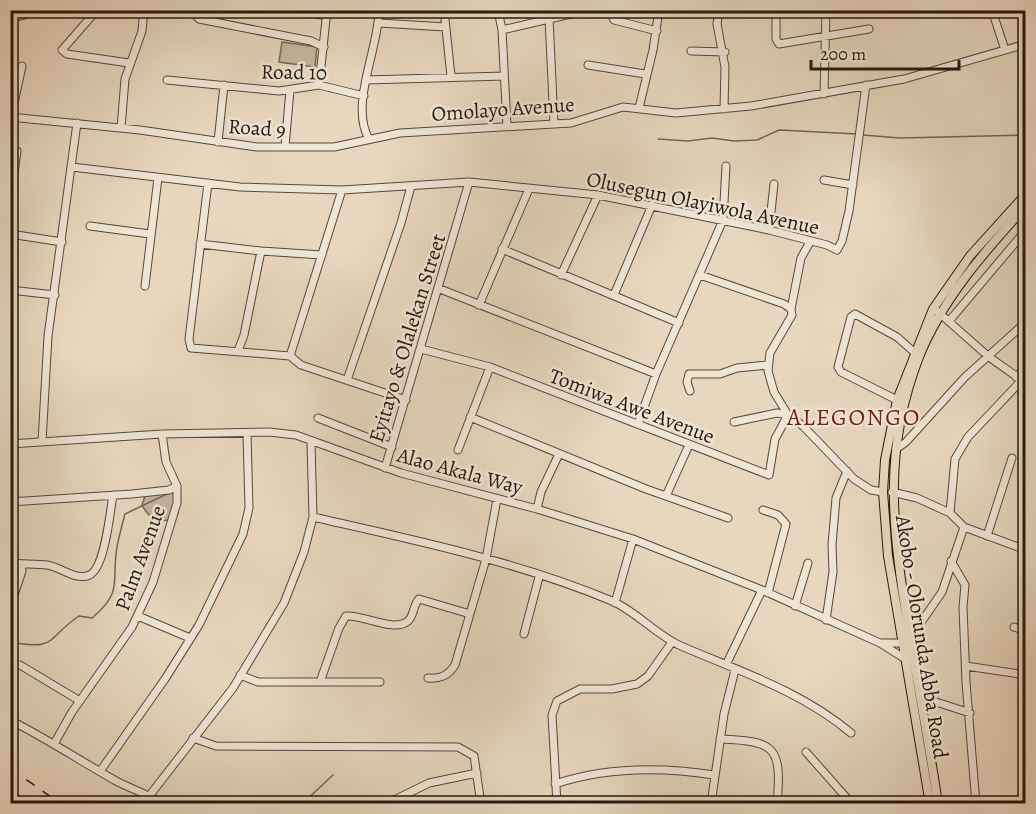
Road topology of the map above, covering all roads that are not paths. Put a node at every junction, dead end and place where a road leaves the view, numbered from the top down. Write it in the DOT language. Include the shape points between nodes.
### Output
graph roads {
  1 [pos="97,10"];
  2 [pos="144,10"];
  3 [pos="190,10"];
  4 [pos="297,10"];
  5 [pos="379,10"];
  6 [pos="444,10"];
  7 [pos="498,10"];
  8 [pos="588,10"];
  9 [pos="609,10"];
  10 [pos="659,10"];
  11 [pos="719,10"];
  12 [pos="776,10"];
  13 [pos="826,10"];
  14 [pos="992,10"];
  15 [pos="327,13"];
  16 [pos="549,18"];
  17 [pos="379,23"];
  18 [pos="446,27"];
  19 [pos="869,29"];
  20 [pos="502,30"];
  21 [pos="657,31"];
  22 [pos="825,37"];
  23 [pos="1026,44"];
  24 [pos="324,47"];
  25 [pos="1005,50"];
  26 [pos="691,51"];
  27 [pos="725,52"];
  28 [pos="129,63"];
  29 [pos="588,65"];
  30 [pos="22,66"];
  31 [pos="645,74"];
  32 [pos="451,76"];
  33 [pos="504,76"];
  34 [pos="168,80"];
  35 [pos="366,80"];
  36 [pos="224,85"];
  37 [pos="319,85"];
  38 [pos="867,86"];
  39 [pos="290,90"];
  40 [pos="824,94"];
  41 [pos="364,96"];
  42 [pos="639,108"];
  43 [pos="724,109"];
  44 [pos="11,117"];
  45 [pos="77,123"];
  46 [pos="554,124"];
  47 [pos="507,126"];
  48 [pos="121,128"];
  49 [pos="369,139"];
  50 [pos="218,142"];
  51 [pos="285,147"];
  52 [pos="10,148"];
  53 [pos="72,166"];
  54 [pos="726,166"];
  55 [pos="158,178"];
  56 [pos="824,180"];
  57 [pos="208,183"];
  58 [pos="469,183"];
  59 [pos="774,184"];
  60 [pos="853,184"];
  61 [pos="411,186"];
  62 [pos="529,189"];
  63 [pos="342,190"];
  64 [pos="1026,194"];
  65 [pos="598,195"];
  66 [pos="10,203"];
  67 [pos="652,205"];
  68 [pos="1026,206"];
  69 [pos="723,220"];
  70 [pos="90,226"];
  71 [pos="769,230"];
  72 [pos="1026,230"];
  73 [pos="10,234"];
  74 [pos="150,234"];
  75 [pos="62,242"];
  76 [pos="810,242"];
  77 [pos="200,244"];
  78 [pos="502,249"];
  79 [pos="261,251"];
  80 [pos="322,255"];
  81 [pos="561,274"];
  82 [pos="700,275"];
  83 [pos="144,286"];
  84 [pos="440,289"];
  85 [pos="10,290"];
  86 [pos="55,295"];
  87 [pos="614,295"];
  88 [pos="479,305"];
  89 [pos="791,309"];
  90 [pos="937,311"];
  91 [pos="950,320"];
  92 [pos="1026,322"];
  93 [pos="679,323"];
  94 [pos="421,349"];
  95 [pos="238,351"];
  96 [pos="914,352"];
  97 [pos="290,356"];
  98 [pos="989,357"];
  99 [pos="768,365"];
  100 [pos="490,367"];
  101 [pos="1026,367"];
  102 [pos="656,374"];
  103 [pos="347,380"];
  104 [pos="1021,380"];
  105 [pos="690,391"];
  106 [pos="406,400"];
  107 [pos="897,400"];
  108 [pos="788,415"];
  109 [pos="470,417"];
  110 [pos="318,418"];
  111 [pos="734,422"];
  112 [pos="638,424"];
  113 [pos="162,434"];
  114 [pos="247,434"];
  115 [pos="42,442"];
  116 [pos="311,442"];
  117 [pos="10,444"];
  118 [pos="688,446"];
  119 [pos="392,447"];
  120 [pos="896,449"];
  121 [pos="458,450"];
  122 [pos="559,454"];
  123 [pos="1012,458"];
  124 [pos="386,468"];
  125 [pos="847,471"];
  126 [pos="177,486"];
  127 [pos="887,492"];
  128 [pos="113,495"];
  129 [pos="666,496"];
  130 [pos="497,499"];
  131 [pos="10,502"];
  132 [pos="537,509"];
  133 [pos="763,510"];
  134 [pos="950,513"];
  135 [pos="313,517"];
  136 [pos="728,518"];
  137 [pos="964,527"];
  138 [pos="987,536"];
  139 [pos="633,539"];
  140 [pos="1026,550"];
  141 [pos="486,559"];
  142 [pos="951,561"];
  143 [pos="10,563"];
  144 [pos="808,563"];
  145 [pos="21,565"];
  146 [pos="538,577"];
  147 [pos="765,591"];
  148 [pos="14,598"];
  149 [pos="615,603"];
  150 [pos="795,606"];
  151 [pos="470,614"];
  152 [pos="138,616"];
  153 [pos="826,620"];
  154 [pos="907,620"];
  155 [pos="1014,627"];
  156 [pos="1026,631"];
  157 [pos="524,634"];
  158 [pos="190,638"];
  159 [pos="672,642"];
  160 [pos="906,642"];
  161 [pos="880,643"];
  162 [pos="905,659"];
  163 [pos="914,662"];
  164 [pos="20,665"];
  165 [pos="726,665"];
  166 [pos="966,666"];
  167 [pos="735,670"];
  168 [pos="240,675"];
  169 [pos="1026,675"];
  170 [pos="428,678"];
  171 [pos="320,682"];
  172 [pos="380,682"];
  173 [pos="921,697"];
  174 [pos="80,701"];
  175 [pos="970,713"];
  176 [pos="10,720"];
  177 [pos="850,732"];
  178 [pos="194,738"];
  179 [pos="720,739"];
  180 [pos="54,744"];
  181 [pos="806,753"];
  182 [pos="101,770"];
  183 [pos="477,773"];
  184 [pos="714,775"];
  185 [pos="555,784"];
  186 [pos="10,795"];
  187 [pos="150,795"];
  188 [pos="26,804"];
  189 [pos="162,804"];
  190 [pos="386,804"];
  191 [pos="481,804"];
  192 [pos="558,804"];
  193 [pos="711,804"];
  194 [pos="777,804"];
  195 [pos="852,804"];
  196 [pos="930,804"];
  197 [pos="939,804"];
  198 [pos="976,804"];
  1 -- 28 [label="street" via="62,50"];
  2 -- 28 [label="street" via="142,31"];
  3 -- 24 [label="street" via="199,19 311,41"];
  4 -- 15 [label="street"];
  5 -- 17 [label="street"];
  6 -- 18 [label="street"];
  7 -- 20 [label="street"];
  8 -- 16 [label="street"];
  9 -- 21 [label="street" via="614,20"];
  10 -- 21 [label="street"];
  11 -- 27 [label="street" via="717,24"];
  12 -- 22 [label="street" via="776,43"];
  13 -- 22 [label="street"];
  14 -- 25 [label="street"];
  15 -- 24 [label="street"];
  16 -- 20 [label="street"];
  16 -- 46 [label="street"];
  17 -- 18 [label="street"];
  17 -- 35 [label="street"];
  18 -- 32 [label="street"];
  19 -- 22 [label="street"];
  20 -- 33 [label="street"];
  21 -- 31 [label="street"];
  22 -- 40 [label="street"];
  23 -- 25 [label="street, Omolayo Avenue"];
  24 -- 37 [label="street"];
  25 -- 38 [label="street, Omolayo Avenue"];
  26 -- 27 [label="street"];
  27 -- 43 [label="street"];
  28 -- 48 [label="street"];
  29 -- 31 [label="street"];
  30 -- 44 [label="street"];
  31 -- 42 [label="street"];
  32 -- 33 [label="street"];
  32 -- 35 [label="street"];
  33 -- 47 [label="street"];
  34 -- 36 [label="street, Road 10"];
  35 -- 41 [label="street"];
  36 -- 39 [label="street, Road 10"];
  36 -- 50 [label="street"];
  37 -- 39 [label="street, Road 10"];
  37 -- 41 [label="street, Road 10"];
  38 -- 40 [label="street, Omolayo Avenue"];
  38 -- 60 [label="street, Olusegun Olayiwola Avenue"];
  39 -- 51 [label="street"];
  40 -- 43 [label="street, Omolayo Avenue"];
  41 -- 49 [label="street" via="363,122"];
  42 -- 43 [label="street, Omolayo Avenue" via="676,112"];
  42 -- 46 [label="street, Omolayo Avenue" via="610,109 583,121"];
  44 -- 45 [label="street, Road 9"];
  45 -- 48 [label="street, Road 9"];
  45 -- 53 [label="street"];
  46 -- 47 [label="street, Omolayo Avenue"];
  47 -- 49 [label="street, Omolayo Avenue" via="400,133"];
  48 -- 50 [label="street, Road 9"];
  49 -- 51 [label="street, Road 9" via="341,147"];
  50 -- 51 [label="street, Road 9"];
  52 -- 66 [label="street" via="17,151"];
  53 -- 55 [label="street, Olusegun Olayiwola Avenue"];
  53 -- 75 [label="street"];
  54 -- 69 [label="street"];
  55 -- 57 [label="street, Olusegun Olayiwola Avenue"];
  55 -- 74 [label="street"];
  56 -- 60 [label="street"];
  57 -- 63 [label="street, Olusegun Olayiwola Avenue"];
  57 -- 77 [label="street"];
  58 -- 61 [label="street, Olusegun Olayiwola Avenue"];
  58 -- 62 [label="street, Olusegun Olayiwola Avenue"];
  58 -- 84 [label="street, Eyitayo & Olalekan Street"];
  59 -- 71 [label="street"];
  60 -- 76 [label="street, Olusegun Olayiwola Avenue" via="844,235 837,250"];
  61 -- 63 [label="street, Olusegun Olayiwola Avenue"];
  61 -- 103 [label="street"];
  62 -- 65 [label="street, Olusegun Olayiwola Avenue"];
  62 -- 78 [label="street"];
  63 -- 80 [label="street"];
  64 -- 90 [label="main road, Akobo - Olorunda Abba Road" via="970,256"];
  65 -- 67 [label="street, Olusegun Olayiwola Avenue"];
  65 -- 81 [label="street"];
  67 -- 69 [label="street, Olusegun Olayiwola Avenue"];
  67 -- 87 [label="street"];
  68 -- 90 [label="main road, Akobo - Olorunda Abba Road"];
  69 -- 71 [label="street, Olusegun Olayiwola Avenue"];
  69 -- 82 [label="street"];
  70 -- 74 [label="street"];
  71 -- 76 [label="street, Olusegun Olayiwola Avenue"];
  72 -- 91 [label="street"];
  73 -- 75 [label="street"];
  74 -- 83 [label="street"];
  75 -- 86 [label="street"];
  76 -- 89 [label="street" via="801,258"];
  77 -- 79 [label="street"];
  77 -- 95 [label="street" via="190,345 195,349"];
  78 -- 81 [label="street"];
  78 -- 88 [label="street"];
  79 -- 80 [label="street"];
  79 -- 95 [label="street"];
  80 -- 97 [label="street"];
  81 -- 87 [label="street"];
  82 -- 89 [label="street"];
  82 -- 93 [label="street"];
  84 -- 88 [label="street"];
  84 -- 94 [label="street, Eyitayo & Olalekan Street"];
  85 -- 86 [label="street"];
  86 -- 115 [label="street" via="43,393"];
  87 -- 93 [label="street"];
  88 -- 102 [label="street"];
  89 -- 99 [label="street" via="792,315 775,342"];
  90 -- 91 [label="street"];
  90 -- 96 [label="main road, Akobo - Olorunda Abba Road"];
  90 -- 120 [label="main road, Akobo - Olorunda Abba Road" via="904,405"];
  91 -- 98 [label="street"];
  92 -- 98 [label="street"];
  93 -- 102 [label="street"];
  94 -- 100 [label="street, Tomiwa Awe Avenue"];
  94 -- 106 [label="street, Eyitayo & Olalekan Street"];
  95 -- 97 [label="street"];
  96 -- 107 [label="main road, Akobo - Olorunda Abba Road"];
  96 -- 107 [label="street" via="897,337 855,314 850,317 838,367"];
  97 -- 103 [label="street" via="301,365"];
  98 -- 104 [label="street"];
  98 -- 120 [label="street"];
  99 -- 105 [label="street" via="720,374 689,374"];
  99 -- 108 [label="street" via="774,392"];
  100 -- 109 [label="street"];
  100 -- 112 [label="street, Tomiwa Awe Avenue"];
  101 -- 104 [label="street"];
  102 -- 112 [label="street"];
  103 -- 106 [label="street"];
  104 -- 134 [label="street" via="968,437 955,459"];
  106 -- 119 [label="street, Eyitayo & Olalekan Street"];
  107 -- 127 [label="main road, Akobo - Olorunda Abba Road" via="885,460"];
  108 -- 111 [label="street" via="777,413"];
  108 -- 118 [label="street, Tomiwa Awe Avenue" via="775,439 768,476"];
  108 -- 125 [label="street"];
  109 -- 121 [label="street"];
  109 -- 122 [label="street"];
  110 -- 119 [label="street"];
  112 -- 118 [label="street, Tomiwa Awe Avenue"];
  113 -- 114 [label="street, Alao Akala Way"];
  113 -- 115 [label="street, Alao Akala Way"];
  113 -- 126 [label="street, Palm Avenue" via="166,462"];
  114 -- 116 [label="street, Alao Akala Way" via="296,435"];
  114 -- 158 [label="street" via="247,518 223,576"];
  115 -- 117 [label="street, Alao Akala Way"];
  116 -- 124 [label="street, Alao Akala Way"];
  116 -- 135 [label="street"];
  118 -- 129 [label="street"];
  119 -- 124 [label="street, Eyitayo & Olalekan Street"];
  120 -- 127 [label="main road, Akobo - Olorunda Abba Road"];
  122 -- 129 [label="street"];
  122 -- 132 [label="street"];
  123 -- 138 [label="street"];
  124 -- 130 [label="street, Alao Akala Way"];
  125 -- 127 [label="street" via="861,484"];
  125 -- 153 [label="street" via="836,498 833,572"];
  126 -- 128 [label="street"];
  126 -- 152 [label="street, Palm Avenue" via="174,520"];
  127 -- 134 [label="street" via="917,498"];
  127 -- 154 [label="main road, Akobo - Olorunda Abba Road"];
  127 -- 160 [label="main road, Akobo - Olorunda Abba Road" via="888,556"];
  128 -- 131 [label="street"];
  128 -- 145 [label="street" via="107,535 92,574 66,574 49,565"];
  129 -- 136 [label="street"];
  130 -- 132 [label="street, Alao Akala Way"];
  130 -- 141 [label="street"];
  132 -- 139 [label="street, Alao Akala Way"];
  133 -- 147 [label="street" via="778,515 786,524"];
  134 -- 137 [label="street"];
  135 -- 141 [label="street"];
  135 -- 168 [label="street" via="284,603"];
  137 -- 138 [label="street"];
  137 -- 142 [label="street"];
  138 -- 140 [label="street"];
  139 -- 147 [label="street, Alao Akala Way"];
  139 -- 149 [label="street"];
  141 -- 146 [label="street"];
  141 -- 151 [label="street"];
  142 -- 154 [label="street" via="942,592 922,621"];
  142 -- 166 [label="street" via="965,585"];
  143 -- 145 [label="street"];
  144 -- 150 [label="street"];
  145 -- 148 [label="street"];
  146 -- 149 [label="street"];
  146 -- 157 [label="street"];
  147 -- 150 [label="street, Alao Akala Way"];
  147 -- 165 [label="street"];
  149 -- 159 [label="street"];
  150 -- 153 [label="street, Alao Akala Way"];
  151 -- 170 [label="street" via="454,667 441,677"];
  151 -- 171 [label="street" via="418,599 410,619 404,622 384,623 346,616"];
  152 -- 158 [label="street"];
  152 -- 174 [label="street, Palm Avenue"];
  153 -- 161 [label="street, Alao Akala Way"];
  154 -- 160 [label="main road, Akobo - Olorunda Abba Road"];
  155 -- 156 [label="street"];
  158 -- 182 [label="street"];
  159 -- 165 [label="street"];
  159 -- 185 [label="street" via="648,676 637,684 580,689 557,701 552,715"];
  160 -- 161 [label="street, Alao Akala Way"];
  160 -- 162 [label="main road, Akobo - Olorunda Abba Road"];
  160 -- 163 [label="main road, Akobo - Olorunda Abba Road"];
  161 -- 162 [label="street, Alao Akala Way"];
  162 -- 163 [label="street, Alao Akala Way"];
  162 -- 196 [label="main road, Akobo - Olorunda Abba Road"];
  163 -- 173 [label="main road, Akobo - Olorunda Abba Road"];
  164 -- 174 [label="street"];
  165 -- 167 [label="street"];
  166 -- 169 [label="street"];
  166 -- 175 [label="street"];
  167 -- 177 [label="street" via="798,696"];
  167 -- 179 [label="street"];
  168 -- 171 [label="street" via="258,682"];
  168 -- 178 [label="street"];
  171 -- 172 [label="street"];
  173 -- 175 [label="street"];
  173 -- 197 [label="main road, Akobo - Olorunda Abba Road"];
  174 -- 180 [label="street, Palm Avenue"];
  175 -- 198 [label="street"];
  176 -- 180 [label="street"];
  178 -- 183 [label="street" via="216,747 458,747 474,756"];
  178 -- 187 [label="street"];
  179 -- 184 [label="street"];
  179 -- 194 [label="street" via="760,742 768,747 780,769"];
  180 -- 182 [label="street"];
  181 -- 195 [label="street"];
  182 -- 187 [label="street"];
  183 -- 190 [label="street" via="429,783"];
  183 -- 191 [label="street"];
  184 -- 185 [label="street" via="648,769"];
  184 -- 193 [label="street"];
  185 -- 192 [label="street"];
  186 -- 188 [label="street"];
  187 -- 189 [label="street"];
}
